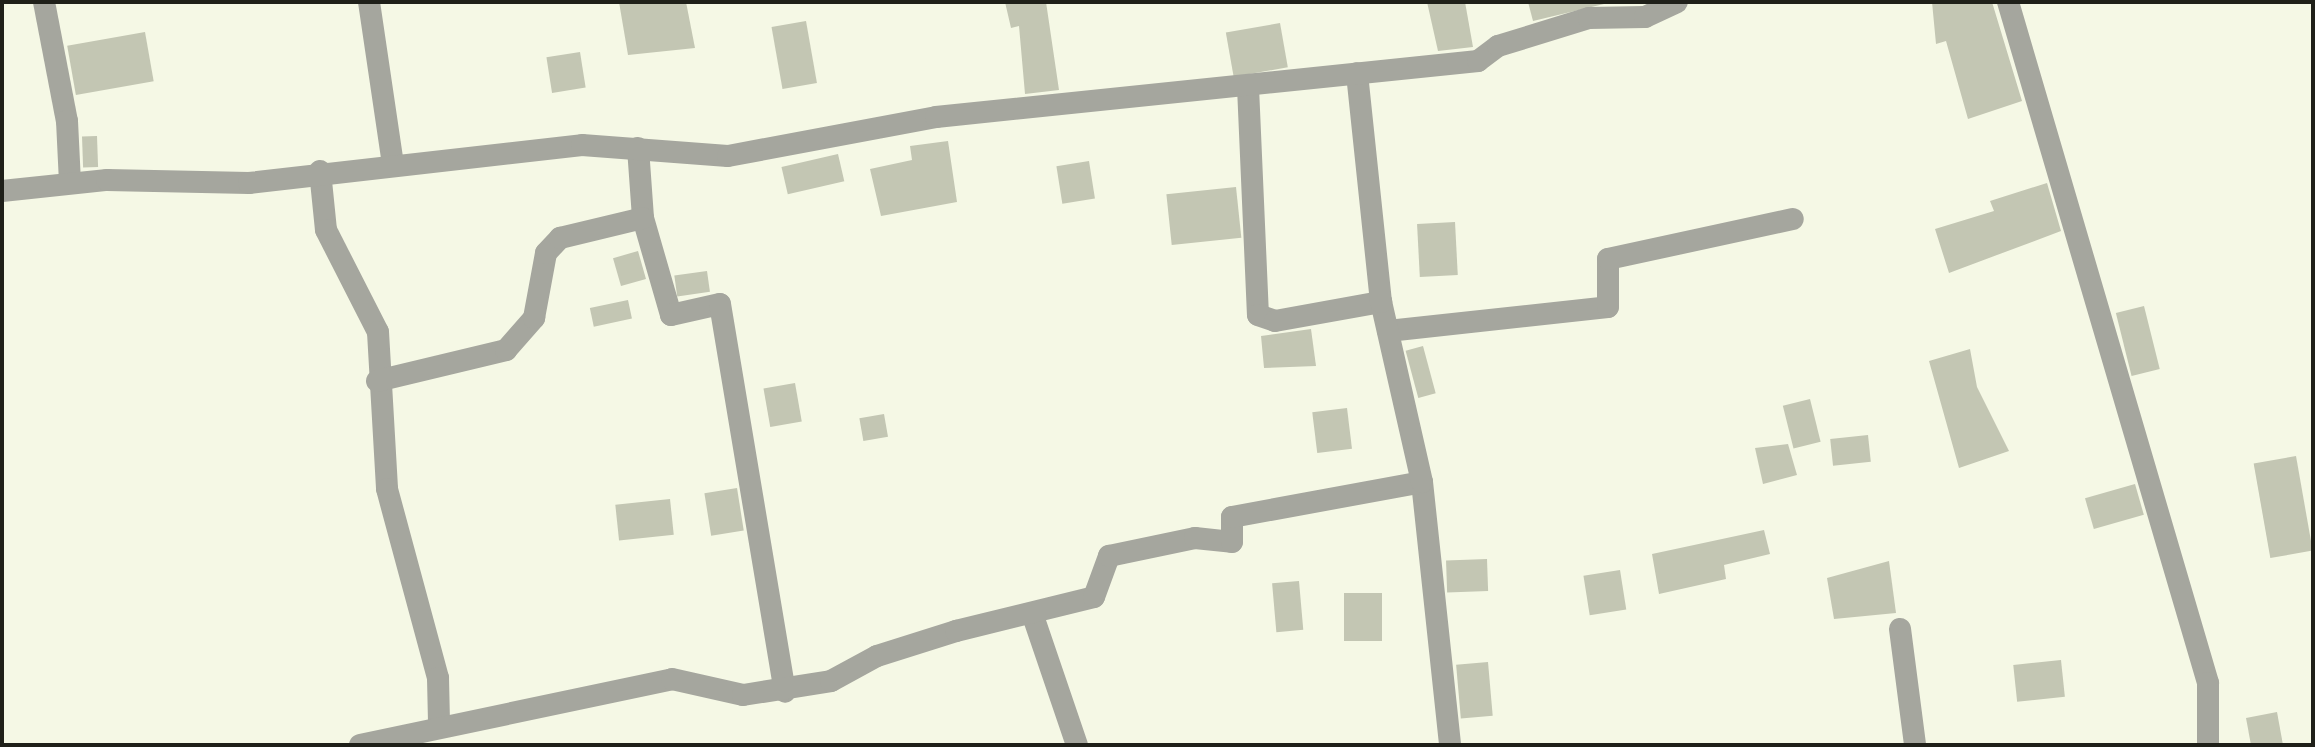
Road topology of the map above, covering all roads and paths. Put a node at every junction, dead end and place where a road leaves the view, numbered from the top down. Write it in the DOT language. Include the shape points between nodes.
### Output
graph roads {
  1 [pos="44,2"];
  2 [pos="369,2"];
  3 [pos="1677,2"];
  4 [pos="2008,2"];
  5 [pos="1357,73"];
  6 [pos="1248,87"];
  7 [pos="638,148"];
  8 [pos="393,164"];
  9 [pos="320,171"];
  10 [pos="70,183"];
  11 [pos="2,191"];
  12 [pos="643,218"];
  13 [pos="1793,219"];
  14 [pos="1381,302"];
  15 [pos="1388,331"];
  16 [pos="377,381"];
  17 [pos="1422,482"];
  18 [pos="1032,613"];
  19 [pos="1900,629"];
  20 [pos="785,692"];
  21 [pos="439,723"];
  22 [pos="360,745"];
  23 [pos="1077,745"];
  24 [pos="1450,745"];
  25 [pos="1915,745"];
  26 [pos="2208,745"];
  1 -- 10 [label="street" via="67,121"];
  2 -- 8 [label="street"];
  3 -- 5 [label="street" via="1645,17 1589,18 1498,46 1478,61"];
  4 -- 26 [label="street" via="2208,683"];
  5 -- 6 [label="street"];
  5 -- 14 [label="street"];
  6 -- 7 [label="street" via="936,117 728,156"];
  6 -- 14 [label="street" via="1258,315 1275,321"];
  7 -- 8 [label="street" via="538,148"];
  7 -- 12 [label="street"];
  8 -- 9 [label="street"];
  9 -- 10 [label="street" via="249,183"];
  9 -- 16 [label="street" via="326,230 378,332"];
  10 -- 11 [label="street"];
  12 -- 16 [label="street" via="560,238 546,253 534,318 506,350"];
  12 -- 20 [label="street" via="671,315 720,304"];
  13 -- 15 [label="street" via="1608,259 1608,307"];
  14 -- 15 [label="street"];
  15 -- 17 [label="street"];
  16 -- 21 [label="street" via="387,489 438,678"];
  17 -- 18 [label="street" via="1232,517 1232,542 1195,538 1109,556 1101,593"];
  17 -- 24 [label="street"];
  18 -- 20 [label="street" via="956,631"];
  18 -- 23 [label="street"];
  19 -- 25 [label="street"];
  20 -- 21 [label="street" via="743,695 672,679"];
  21 -- 22 [label="street"];
}
